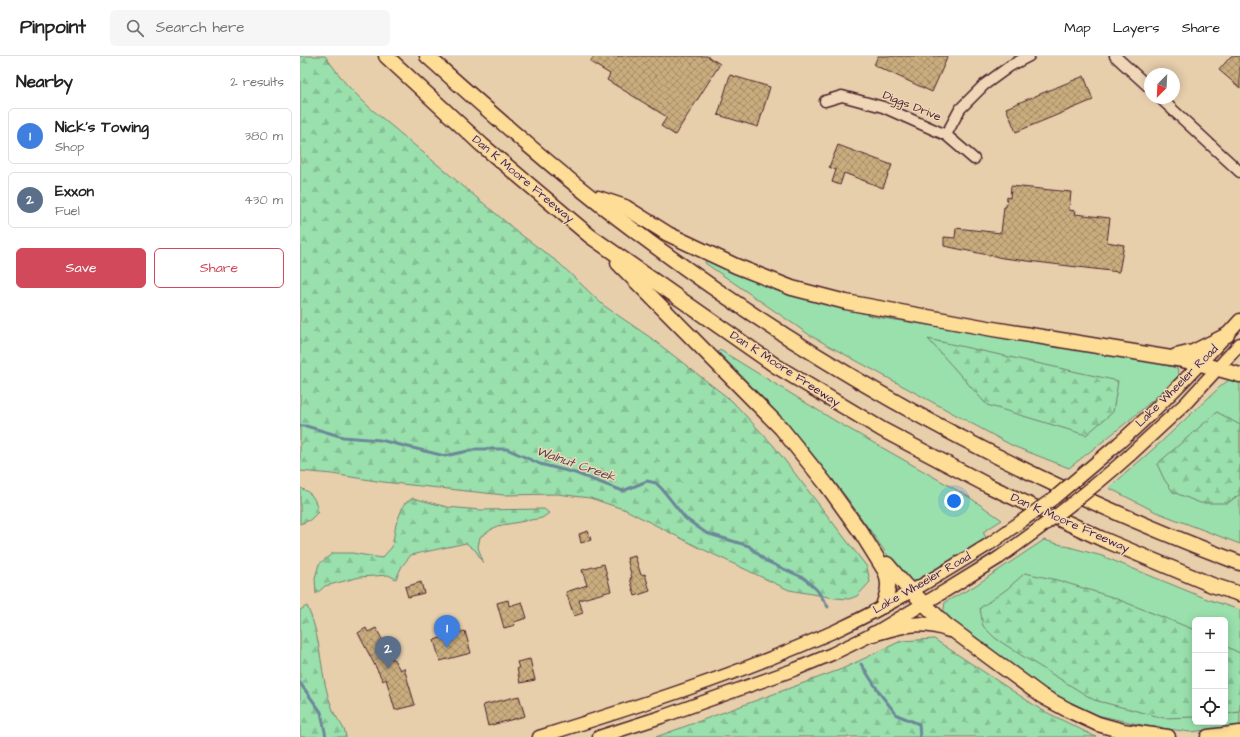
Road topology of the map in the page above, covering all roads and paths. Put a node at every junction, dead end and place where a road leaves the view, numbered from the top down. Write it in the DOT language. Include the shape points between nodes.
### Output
graph roads {
  1 [pos="386,56"];
  2 [pos="427,56"];
  3 [pos="1029,56"];
  4 [pos="1115,56"];
  5 [pos="1144,83"];
  6 [pos="825,101"];
  7 [pos="1166,104"];
  8 [pos="946,134"];
  9 [pos="974,159"];
  10 [pos="1240,172"];
  11 [pos="588,195"];
  12 [pos="590,236"];
  13 [pos="1240,320"];
  14 [pos="1227,335"];
  15 [pos="1240,344"];
  16 [pos="1169,357"];
  17 [pos="1201,364"];
  18 [pos="1219,368"];
  19 [pos="1240,375"];
  20 [pos="862,534"];
  21 [pos="1240,563"];
  22 [pos="912,592"];
  23 [pos="1240,594"];
  24 [pos="924,604"];
  25 [pos="883,606"];
  26 [pos="955,633"];
  27 [pos="873,634"];
  28 [pos="1240,733"];
  29 [pos="539,737"];
  30 [pos="599,737"];
  31 [pos="1168,737"];
  32 [pos="1208,737"];
  1 -- 12 [label="highway, Dan K Moore Freeway" via="482,145"];
  2 -- 11 [label="highway"];
  3 -- 8 [label="street, Diggs Drive" via="984,85 960,108"];
  4 -- 5 [label="street"];
  6 -- 8 [label="street, Diggs Drive" via="842,96 883,107"];
  7 -- 10 [label="street"];
  8 -- 9 [label="street"];
  11 -- 16 [label="highway" via="625,207 668,234 736,266 792,288 846,302 993,329"];
  11 -- 21 [label="highway" via="689,271 755,316 895,401 990,453 1072,493 1177,539"];
  12 -- 20 [label="highway" via="781,428"];
  12 -- 23 [label="highway, Dan K Moore Freeway" via="776,366 883,430 987,485 1100,538 1212,585"];
  13 -- 14 [label="main road, Lake Wheeler Road"];
  14 -- 16 [label="highway" via="1193,352"];
  14 -- 17 [label="main road, Lake Wheeler Road"];
  15 -- 18 [label="main road, Lake Wheeler Road"];
  16 -- 17 [label="highway"];
  17 -- 18 [label="highway"];
  17 -- 22 [label="main road, Lake Wheeler Road, bridge" via="1150,415 1054,498 990,543"];
  18 -- 19 [label="highway"];
  18 -- 24 [label="main road, Lake Wheeler Road, bridge" via="1185,404 1100,482 1000,557"];
  20 -- 22 [label="highway"];
  20 -- 25 [label="highway" via="888,578 889,590"];
  22 -- 24 [label="highway"];
  22 -- 25 [label="main road, Lake Wheeler Road"];
  24 -- 26 [label="highway"];
  24 -- 27 [label="main road, Lake Wheeler Road"];
  25 -- 29 [label="main road, Lake Wheeler Road" via="836,630 724,677"];
  26 -- 27 [label="highway" via="932,625 915,623"];
  26 -- 31 [label="highway" via="1042,696 1068,710 1098,724 1129,732"];
  27 -- 30 [label="main road, Lake Wheeler Road" via="796,669"];
  28 -- 32 [label="highway"];
}
